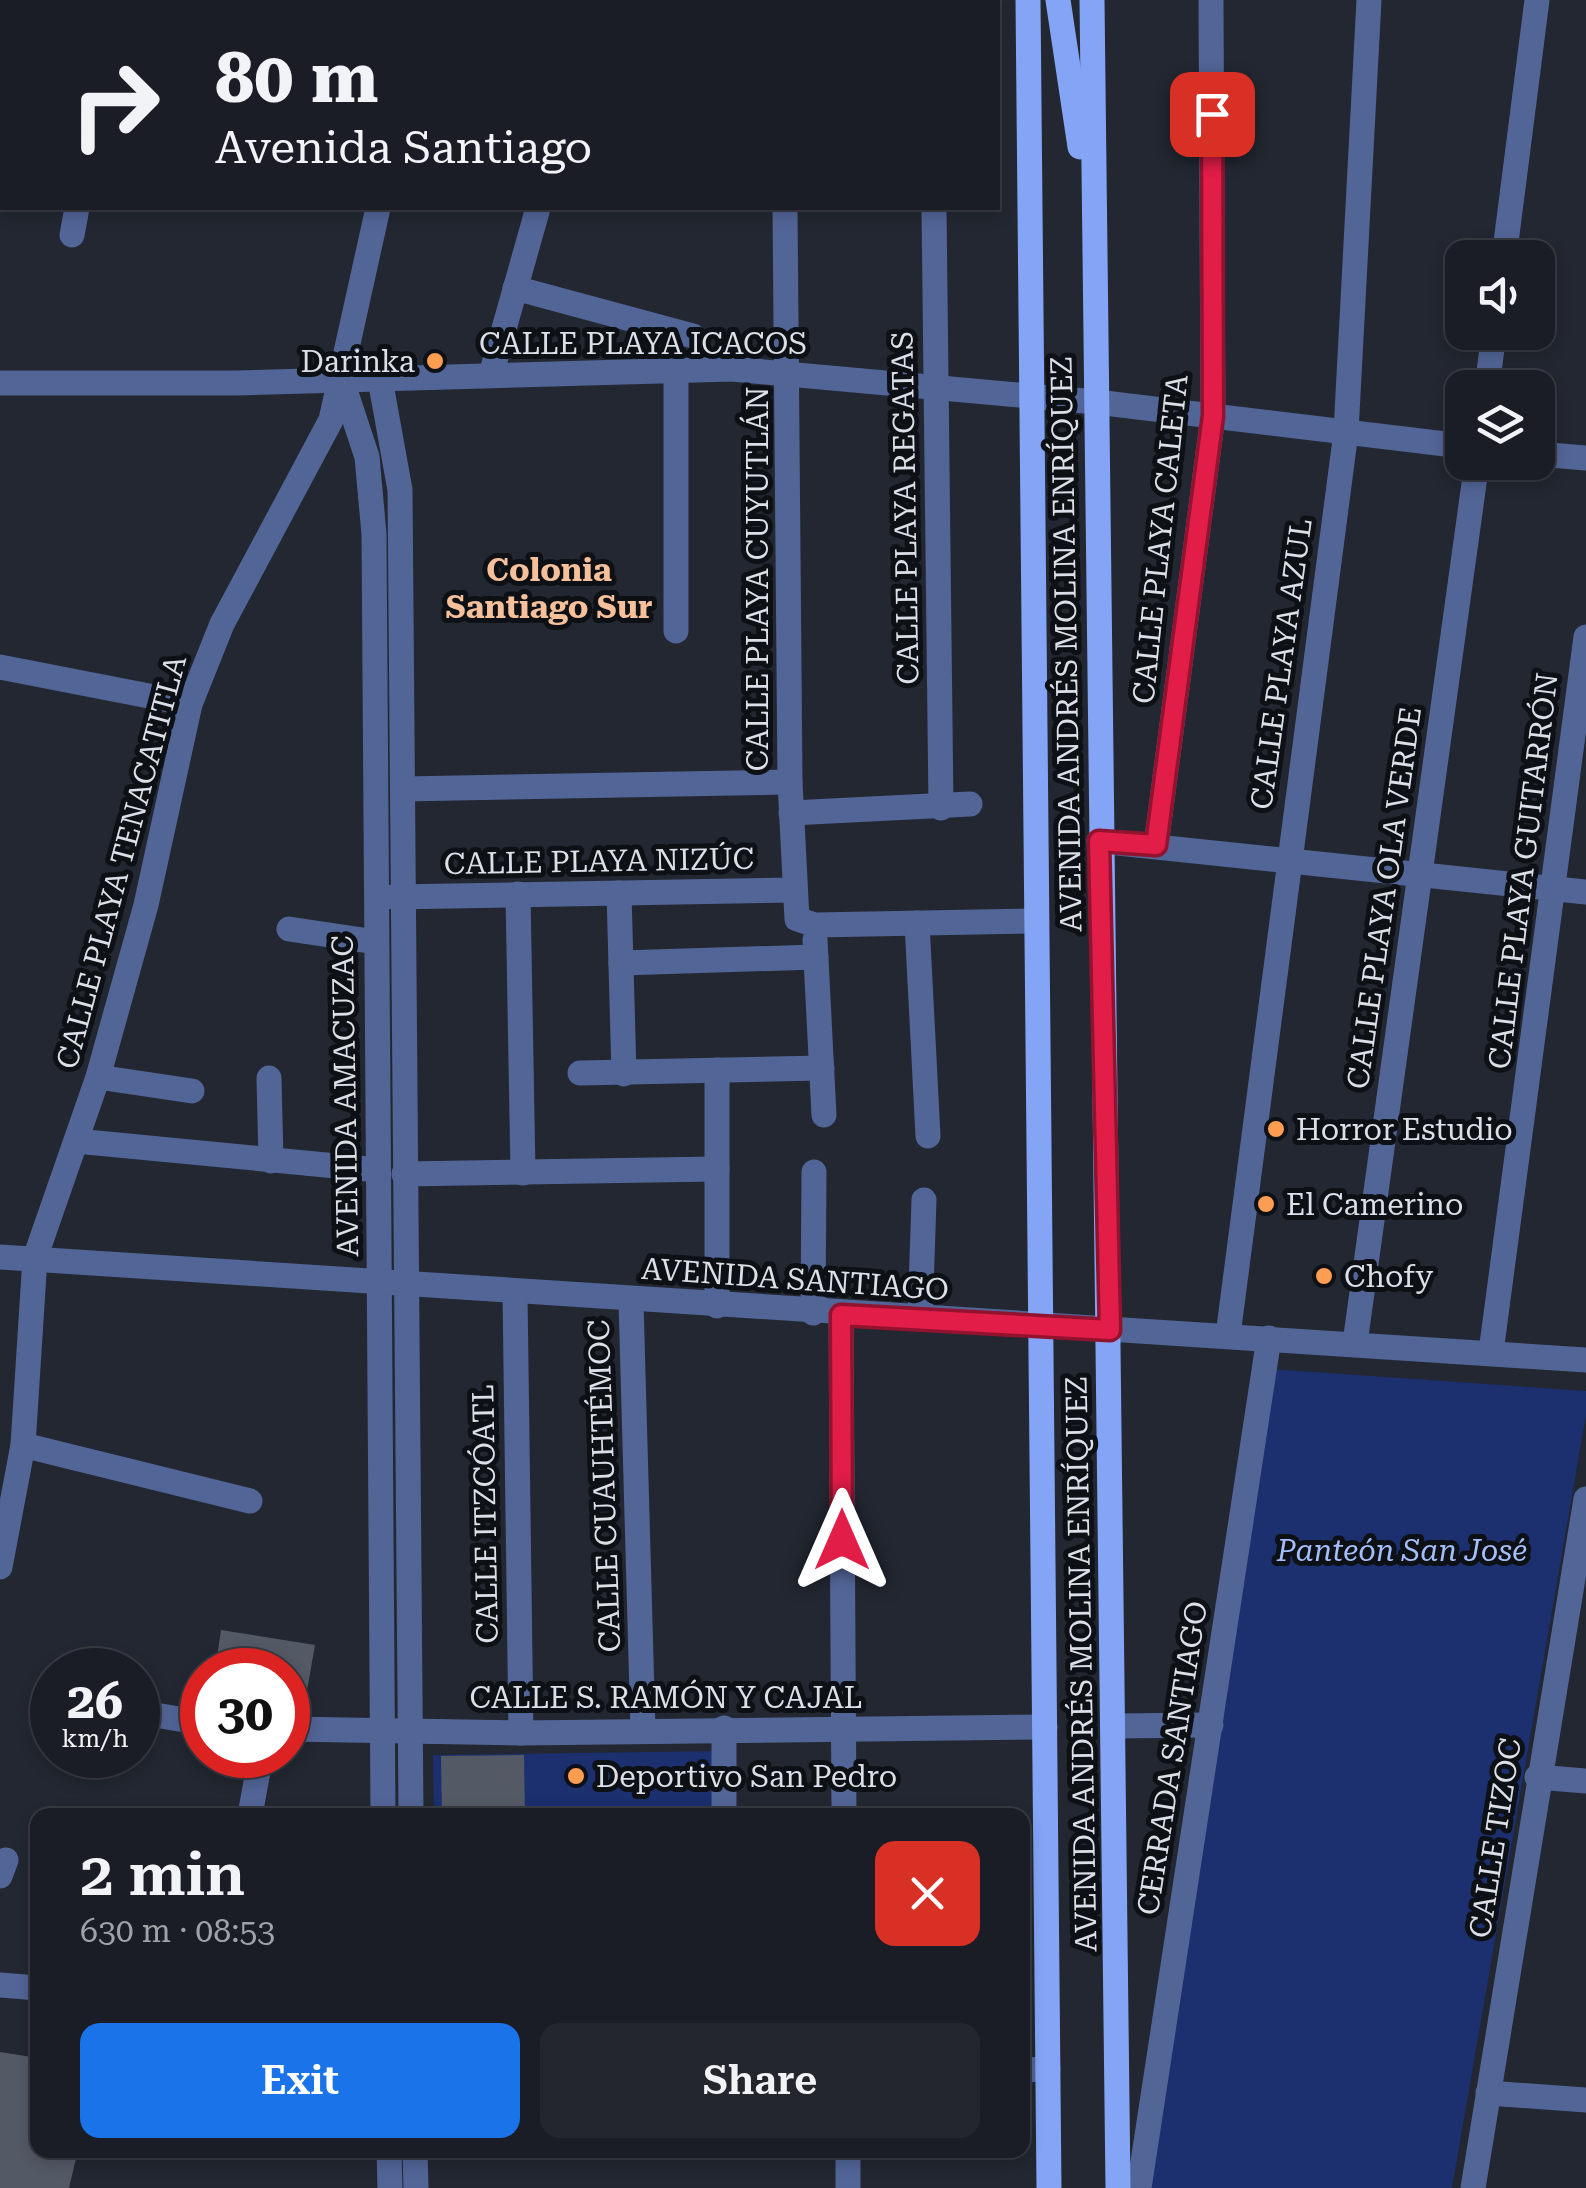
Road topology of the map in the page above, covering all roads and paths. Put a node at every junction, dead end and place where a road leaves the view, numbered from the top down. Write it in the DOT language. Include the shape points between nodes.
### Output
graph roads {
  1 [pos="1028,0"];
  2 [pos="1058,0"];
  3 [pos="1092,0"];
  4 [pos="1211,0"];
  5 [pos="1369,0"];
  6 [pos="1537,0"];
  7 [pos="77,210"];
  8 [pos="378,210"];
  9 [pos="537,210"];
  10 [pos="785,210"];
  11 [pos="934,210"];
  12 [pos="72,236"];
  13 [pos="1094,236"];
  14 [pos="1506,240"];
  15 [pos="515,288"];
  16 [pos="693,336"];
  17 [pos="676,371"];
  18 [pos="789,372"];
  19 [pos="491,375"];
  20 [pos="380,380"];
  21 [pos="342,381"];
  22 [pos="0,384"];
  23 [pos="936,387"];
  24 [pos="1031,396"];
  25 [pos="1096,402"];
  26 [pos="1213,416"];
  27 [pos="1346,432"];
  28 [pos="1445,444"];
  29 [pos="1555,455"];
  30 [pos="1586,458"];
  31 [pos="1475,480"];
  32 [pos="676,630"];
  33 [pos="1586,636"];
  34 [pos="0,667"];
  35 [pos="190,704"];
  36 [pos="790,782"];
  37 [pos="404,789"];
  38 [pos="970,804"];
  39 [pos="941,808"];
  40 [pos="791,813"];
  41 [pos="1099,841"];
  42 [pos="1156,845"];
  43 [pos="1287,859"];
  44 [pos="1420,873"];
  45 [pos="1554,889"];
  46 [pos="793,890"];
  47 [pos="619,892"];
  48 [pos="1586,892"];
  49 [pos="518,894"];
  50 [pos="406,897"];
  51 [pos="376,898"];
  52 [pos="1036,922"];
  53 [pos="918,923"];
  54 [pos="814,926"];
  55 [pos="289,929"];
  56 [pos="376,942"];
  57 [pos="816,957"];
  58 [pos="621,963"];
  59 [pos="822,1068"];
  60 [pos="717,1070"];
  61 [pos="580,1074"];
  62 [pos="624,1074"];
  63 [pos="98,1077"];
  64 [pos="269,1078"];
  65 [pos="192,1091"];
  66 [pos="824,1115"];
  67 [pos="928,1136"];
  68 [pos="76,1142"];
  69 [pos="271,1161"];
  70 [pos="717,1169"];
  71 [pos="378,1170"];
  72 [pos="814,1172"];
  73 [pos="523,1173"];
  74 [pos="404,1174"];
  75 [pos="924,1200"];
  76 [pos="0,1258"];
  77 [pos="35,1258"];
  78 [pos="380,1285"];
  79 [pos="407,1287"];
  80 [pos="514,1294"];
  81 [pos="632,1301"];
  82 [pos="717,1306"];
  83 [pos="813,1313"];
  84 [pos="841,1315"];
  85 [pos="920,1319"];
  86 [pos="1040,1327"];
  87 [pos="1110,1330"];
  88 [pos="1228,1335"];
  89 [pos="1268,1338"];
  90 [pos="1355,1343"];
  91 [pos="1491,1352"];
  92 [pos="1586,1360"];
  93 [pos="23,1445"];
  94 [pos="1586,1499"];
  95 [pos="250,1501"];
  96 [pos="0,1567"];
  97 [pos="1211,1724"];
  98 [pos="1114,1726"];
  99 [pos="1045,1727"];
  100 [pos="724,1728"];
  101 [pos="843,1728"];
  102 [pos="310,1730"];
  103 [pos="643,1730"];
  104 [pos="410,1731"];
  105 [pos="382,1732"];
  106 [pos="521,1733"];
  107 [pos="1537,1777"];
  108 [pos="257,1778"];
  109 [pos="1586,1781"];
  110 [pos="251,1808"];
  111 [pos="383,1808"];
  112 [pos="411,1808"];
  113 [pos="724,1808"];
  114 [pos="844,1808"];
  115 [pos="0,1985"];
  116 [pos="30,1987"];
  117 [pos="1035,2069"];
  118 [pos="1488,2093"];
  119 [pos="1586,2100"];
  120 [pos="389,2158"];
  121 [pos="416,2158"];
  122 [pos="848,2158"];
  123 [pos="390,2188"];
  124 [pos="416,2188"];
  125 [pos="848,2188"];
  126 [pos="1049,2188"];
  127 [pos="1118,2188"];
  128 [pos="1139,2188"];
  129 [pos="1473,2188"];
  1 -- 24 [label="main road, AVENIDA ANDRÉS MOLINA ENRÍQUEZ"];
  2 -- 13 [label="main road"];
  3 -- 13 [label="main road, AVENIDA ANDRÉS MOLINA ENRÍQUEZ"];
  4 -- 26 [label="street, CALLE PLAYA CALETA"];
  5 -- 27 [label="street, CALLE PLAYA AZUL"];
  6 -- 14 [label="street"];
  7 -- 12 [label="street"];
  8 -- 21 [label="street, CALLE PLAYA TENACATITLA"];
  9 -- 15 [label="street"];
  10 -- 18 [label="street, CALLE PLAYA CUYUTLÁN"];
  11 -- 23 [label="street, CALLE PLAYA REGATAS"];
  13 -- 25 [label="main road, AVENIDA ANDRÉS MOLINA ENRÍQUEZ"];
  15 -- 16 [label="street"];
  15 -- 19 [label="street"];
  17 -- 18 [label="street, CALLE PLAYA ICACOS"];
  17 -- 19 [label="street, CALLE PLAYA ICACOS"];
  17 -- 32 [label="street"];
  18 -- 23 [label="street, CALLE PLAYA ICACOS"];
  18 -- 36 [label="street, CALLE PLAYA CUYUTLÁN"];
  19 -- 20 [label="street, CALLE PLAYA ICACOS"];
  20 -- 21 [label="street, CALLE PLAYA ICACOS"];
  20 -- 37 [label="street, AVENIDA AMACUZAC" via="400,490"];
  21 -- 22 [label="street, CALLE PLAYA ICACOS"];
  21 -- 35 [label="street, CALLE PLAYA TENACATITLA" via="331,420 222,624"];
  21 -- 51 [label="street, AVENIDA AMACUZAC" via="358,420 372,494"];
  23 -- 24 [label="street, CALLE PLAYA ICACOS"];
  23 -- 39 [label="street, CALLE PLAYA REGATAS"];
  24 -- 25 [label="street, CALLE PLAYA ICACOS"];
  24 -- 52 [label="main road, AVENIDA ANDRÉS MOLINA ENRÍQUEZ"];
  25 -- 26 [label="street, CALLE PLAYA ICACOS"];
  25 -- 41 [label="main road, AVENIDA ANDRÉS MOLINA ENRÍQUEZ"];
  26 -- 27 [label="street, CALLE PLAYA ICACOS"];
  26 -- 42 [label="street, CALLE PLAYA CALETA"];
  27 -- 28 [label="street, CALLE PLAYA ICACOS"];
  27 -- 43 [label="street, CALLE PLAYA AZUL"];
  29 -- 30 [label="street"];
  31 -- 44 [label="street, CALLE PLAYA OLA VERDE"];
  33 -- 45 [label="street, CALLE PLAYA GUITARRÓN"];
  34 -- 35 [label="street"];
  35 -- 63 [label="street, CALLE PLAYA TENACATITLA" via="146,905"];
  36 -- 37 [label="street"];
  36 -- 40 [label="street, CALLE PLAYA CUYUTLÁN"];
  37 -- 50 [label="street, AVENIDA AMACUZAC"];
  38 -- 39 [label="street"];
  39 -- 40 [label="street"];
  40 -- 46 [label="street, CALLE PLAYA CUYUTLÁN"];
  41 -- 42 [label="street"];
  41 -- 87 [label="main road, AVENIDA ANDRÉS MOLINA ENRÍQUEZ"];
  42 -- 43 [label="street"];
  43 -- 44 [label="street"];
  43 -- 88 [label="street, CALLE PLAYA AZUL"];
  44 -- 45 [label="street"];
  44 -- 90 [label="street, CALLE PLAYA OLA VERDE"];
  45 -- 48 [label="street"];
  45 -- 91 [label="street, CALLE PLAYA GUITARRÓN"];
  46 -- 47 [label="street, CALLE PLAYA NIZÚC"];
  46 -- 54 [label="street, CALLE PLAYA NIZÚC" via="798,919"];
  47 -- 49 [label="street, CALLE PLAYA NIZÚC"];
  47 -- 58 [label="street"];
  49 -- 50 [label="street, CALLE PLAYA NIZÚC"];
  49 -- 73 [label="street"];
  50 -- 51 [label="street, CALLE PLAYA NIZÚC"];
  50 -- 74 [label="street, AVENIDA AMACUZAC"];
  51 -- 56 [label="street, AVENIDA AMACUZAC"];
  52 -- 53 [label="street"];
  52 -- 86 [label="main road, AVENIDA ANDRÉS MOLINA ENRÍQUEZ"];
  53 -- 54 [label="street"];
  53 -- 67 [label="street"];
  54 -- 57 [label="street"];
  55 -- 56 [label="street"];
  56 -- 71 [label="street, AVENIDA AMACUZAC"];
  57 -- 58 [label="street"];
  57 -- 59 [label="street"];
  58 -- 62 [label="street"];
  59 -- 60 [label="street"];
  59 -- 66 [label="street"];
  60 -- 62 [label="street"];
  60 -- 70 [label="street"];
  61 -- 62 [label="street"];
  63 -- 65 [label="street"];
  63 -- 68 [label="street, CALLE PLAYA TENACATITLA"];
  64 -- 69 [label="street"];
  68 -- 69 [label="street"];
  68 -- 77 [label="street, CALLE PLAYA TENACATITLA"];
  69 -- 71 [label="street"];
  70 -- 73 [label="street"];
  70 -- 82 [label="street"];
  71 -- 78 [label="street, AVENIDA AMACUZAC"];
  72 -- 83 [label="street"];
  73 -- 74 [label="street"];
  74 -- 79 [label="street, AVENIDA AMACUZAC"];
  75 -- 85 [label="street"];
  76 -- 77 [label="street, AVENIDA SANTIAGO"];
  77 -- 78 [label="street, AVENIDA SANTIAGO"];
  77 -- 93 [label="street, CALLE PLAYA TENACATITLA"];
  78 -- 79 [label="street, AVENIDA SANTIAGO"];
  78 -- 105 [label="street, AVENIDA AMACUZAC"];
  79 -- 80 [label="street, AVENIDA SANTIAGO"];
  79 -- 104 [label="street, AVENIDA AMACUZAC"];
  80 -- 81 [label="street, AVENIDA SANTIAGO"];
  80 -- 106 [label="street, CALLE ITZCÓATL"];
  81 -- 82 [label="street, AVENIDA SANTIAGO"];
  81 -- 103 [label="street, CALLE CUAUHTÉMOC"];
  82 -- 83 [label="street, AVENIDA SANTIAGO"];
  83 -- 84 [label="street, AVENIDA SANTIAGO"];
  84 -- 85 [label="street, AVENIDA SANTIAGO"];
  84 -- 101 [label="street"];
  85 -- 86 [label="street, AVENIDA SANTIAGO"];
  86 -- 87 [label="street, AVENIDA SANTIAGO"];
  86 -- 99 [label="main road, AVENIDA ANDRÉS MOLINA ENRÍQUEZ"];
  87 -- 88 [label="street, AVENIDA SANTIAGO"];
  87 -- 98 [label="main road, AVENIDA ANDRÉS MOLINA ENRÍQUEZ"];
  88 -- 89 [label="street, AVENIDA SANTIAGO"];
  89 -- 90 [label="street, AVENIDA SANTIAGO"];
  89 -- 97 [label="street, CERRADA SANTIAGO"];
  90 -- 91 [label="street, AVENIDA SANTIAGO"];
  91 -- 92 [label="street, AVENIDA SANTIAGO"];
  93 -- 95 [label="street"];
  93 -- 96 [label="street, CALLE PLAYA TENACATITLA"];
  94 -- 107 [label="street, CALLE TIZOC"];
  97 -- 98 [label="street"];
  97 -- 128 [label="street, CERRADA SANTIAGO"];
  98 -- 127 [label="main road, AVENIDA ANDRÉS MOLINA ENRÍQUEZ"];
  99 -- 101 [label="street, CALLE S. RAMÓN Y CAJAL"];
  99 -- 117 [label="main road, AVENIDA ANDRÉS MOLINA ENRÍQUEZ"];
  100 -- 101 [label="street, CALLE S. RAMÓN Y CAJAL"];
  100 -- 103 [label="street, CALLE S. RAMÓN Y CAJAL"];
  100 -- 113 [label="street"];
  101 -- 114 [label="street"];
  102 -- 105 [label="street, CALLE S. RAMÓN Y CAJAL"];
  103 -- 106 [label="street, CALLE S. RAMÓN Y CAJAL"];
  104 -- 105 [label="street, CALLE S. RAMÓN Y CAJAL"];
  104 -- 106 [label="street, CALLE S. RAMÓN Y CAJAL"];
  104 -- 112 [label="street, AVENIDA AMACUZAC"];
  105 -- 111 [label="street, AVENIDA AMACUZAC"];
  107 -- 109 [label="street"];
  107 -- 118 [label="street, CALLE TIZOC"];
  108 -- 110 [label="street"];
  115 -- 116 [label="street"];
  117 -- 126 [label="main road, AVENIDA ANDRÉS MOLINA ENRÍQUEZ"];
  118 -- 119 [label="street"];
  118 -- 129 [label="street, CALLE TIZOC"];
  120 -- 123 [label="street"];
  121 -- 124 [label="street"];
  122 -- 125 [label="street"];
}
